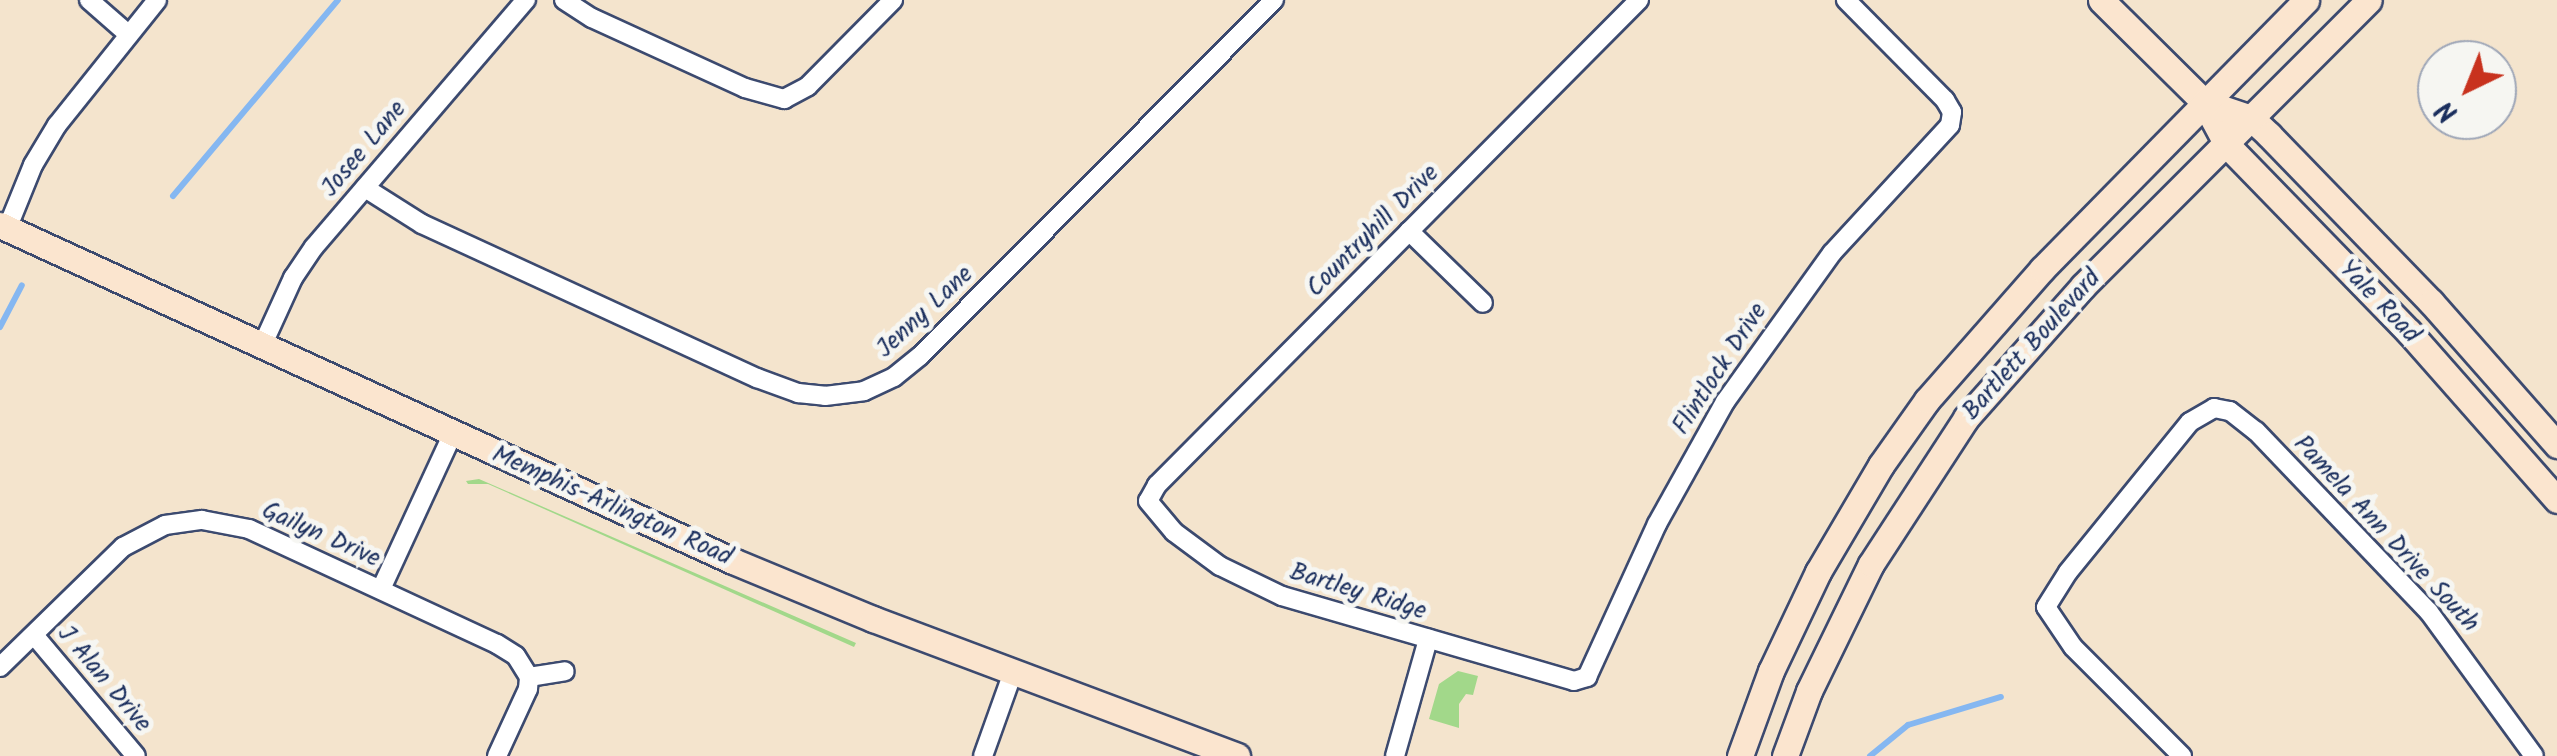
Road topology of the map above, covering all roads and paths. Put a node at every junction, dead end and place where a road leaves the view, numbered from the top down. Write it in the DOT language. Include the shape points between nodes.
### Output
graph roads {
  1 [pos="90,0"];
  2 [pos="157,0"];
  3 [pos="526,0"];
  4 [pos="564,0"];
  5 [pos="893,0"];
  6 [pos="1274,0"];
  7 [pos="1639,0"];
  8 [pos="1846,0"];
  9 [pos="2101,0"];
  10 [pos="2306,0"];
  11 [pos="2370,0"];
  12 [pos="128,34"];
  13 [pos="2204,102"];
  14 [pos="2251,118"];
  15 [pos="2227,145"];
  16 [pos="365,188"];
  17 [pos="4,227"];
  18 [pos="1409,231"];
  19 [pos="1482,303"];
  20 [pos="262,346"];
  21 [pos="453,433"];
  22 [pos="2557,444"];
  23 [pos="1881,465"];
  24 [pos="1917,489"];
  25 [pos="2557,500"];
  26 [pos="1148,501"];
  27 [pos="381,589"];
  28 [pos="34,635"];
  29 [pos="1428,640"];
  30 [pos="0,667"];
  31 [pos="565,671"];
  32 [pos="1013,672"];
  33 [pos="528,677"];
  34 [pos="1581,681"];
  35 [pos="136,756"];
  36 [pos="498,756"];
  37 [pos="983,756"];
  38 [pos="1237,756"];
  39 [pos="1395,756"];
  40 [pos="1740,756"];
  41 [pos="1785,756"];
  42 [pos="2182,756"];
  43 [pos="2534,756"];
  1 -- 12 [label="street"];
  2 -- 12 [label="street"];
  3 -- 16 [label="street, Josee Lane"];
  4 -- 5 [label="street" via="745,88 784,99 808,86"];
  6 -- 16 [label="street, Jenny Lane" via="920,356 864,391 798,393 758,378 422,224"];
  7 -- 18 [label="street, Countryhill Drive"];
  8 -- 34 [label="street, Flintlock Drive" via="1945,100 1952,116 1944,134 1824,262 1726,402 1657,524 1596,665"];
  9 -- 13 [label="main road, Yale Road"];
  10 -- 13 [label="main road, Bartlett Boulevard"];
  11 -- 14 [label="main road, Bartlett Boulevard"];
  12 -- 17 [label="street" via="50,136"];
  13 -- 14 [label="main road, Yale Road"];
  13 -- 15 [label="main road, Yale Road"];
  13 -- 23 [label="main road, Bartlett Boulevard" via="1981,334"];
  14 -- 15 [label="main road, Bartlett Boulevard"];
  14 -- 22 [label="main road, Yale Road" via="2431,302"];
  15 -- 24 [label="main road, Bartlett Boulevard" via="2015,359"];
  15 -- 25 [label="main road, Yale Road" via="2409,332"];
  16 -- 20 [label="street, Josee Lane" via="303,262"];
  17 -- 20 [label="main road, Memphis-Arlington Road"];
  18 -- 19 [label="street"];
  18 -- 26 [label="street, Countryhill Drive" via="1174,466"];
  20 -- 21 [label="main road, Memphis-Arlington Road"];
  21 -- 27 [label="street"];
  21 -- 32 [label="main road, Memphis-Arlington Road" via="791,585"];
  23 -- 24 [label="main road"];
  23 -- 40 [label="main road, Bartlett Boulevard" via="1802,603"];
  24 -- 41 [label="main road, Bartlett Boulevard" via="1837,628"];
  26 -- 29 [label="street, Bartley Ridge" via="1192,547 1252,584"];
  27 -- 28 [label="street, Gailyn Drive" via="248,528 178,522 123,547"];
  27 -- 33 [label="street, Gailyn Drive" via="498,644 516,656"];
  28 -- 30 [label="street, Gailyn Drive"];
  28 -- 35 [label="street, J Alan Drive"];
  29 -- 34 [label="street, Bartley Ridge"];
  29 -- 39 [label="street"];
  31 -- 33 [label="street"];
  32 -- 37 [label="street"];
  32 -- 38 [label="main road, Memphis-Arlington Road"];
  33 -- 36 [label="street"];
  42 -- 43 [label="street, Pamela Ann Drive South" via="2073,647 2046,606 2190,422 2205,410 2223,408 2267,442 2429,612"];
}
